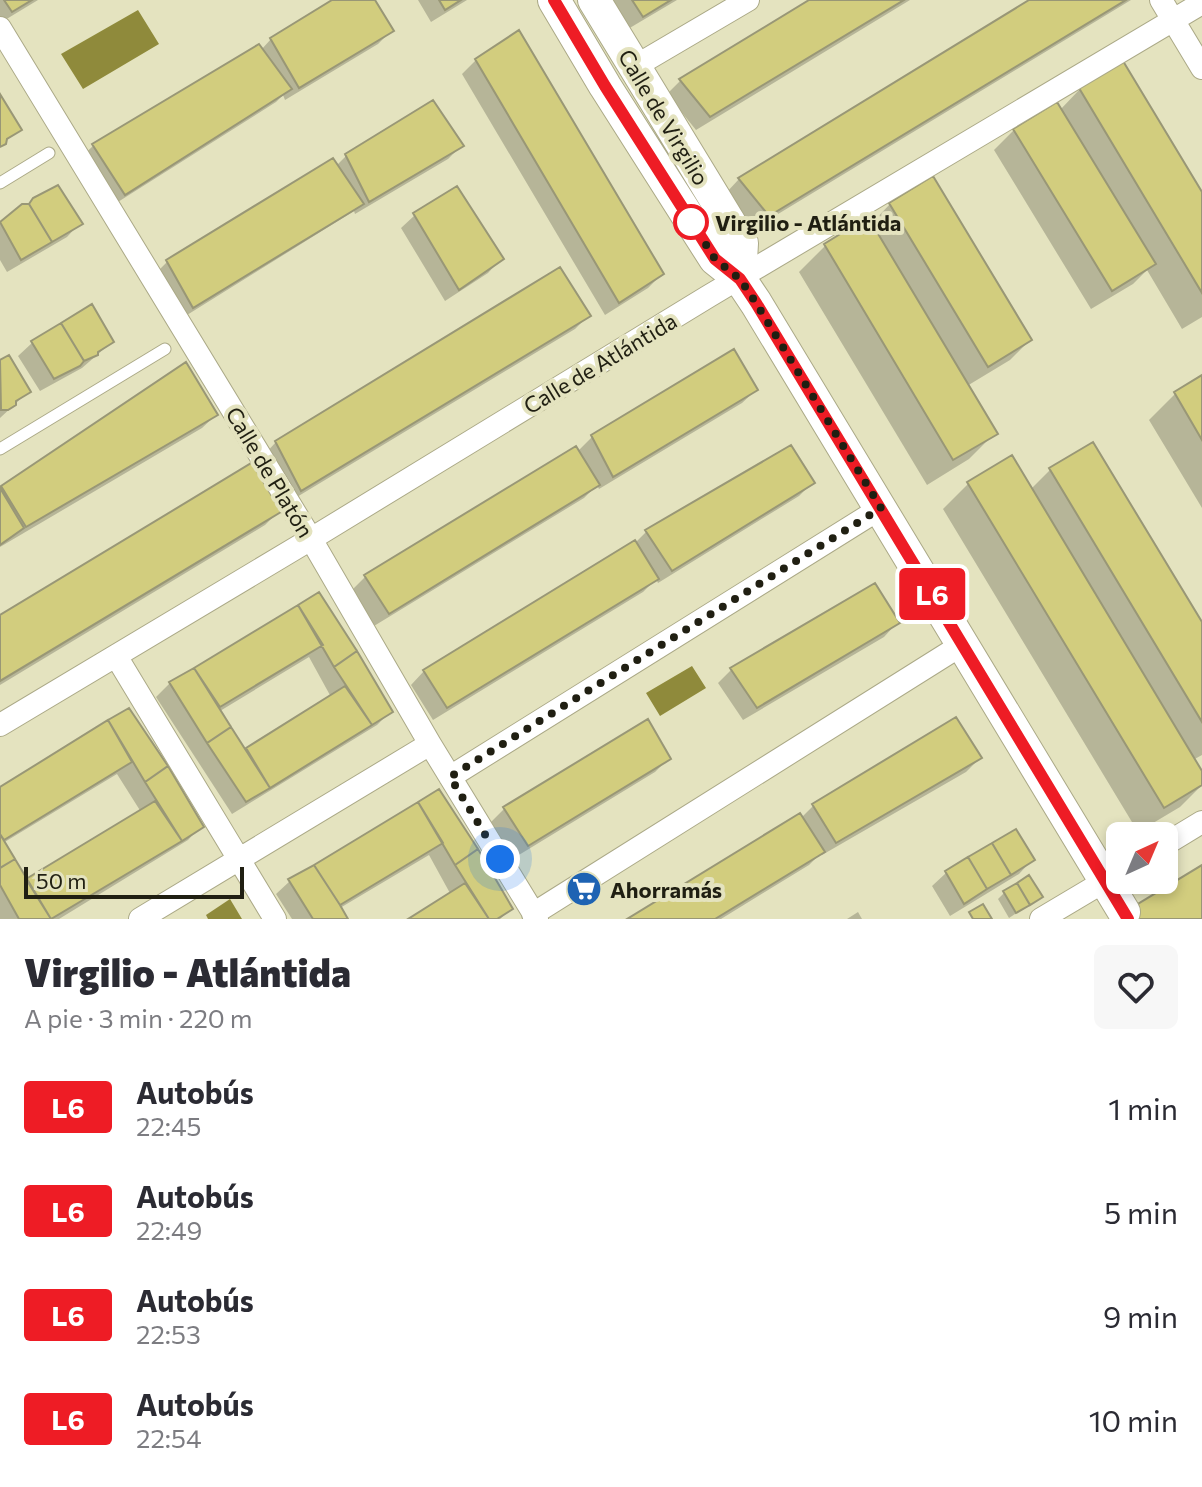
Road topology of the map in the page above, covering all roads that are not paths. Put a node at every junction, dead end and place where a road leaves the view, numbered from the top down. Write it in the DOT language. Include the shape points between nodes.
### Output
graph roads {
  1 [pos="554,0"];
  2 [pos="594,0"];
  3 [pos="748,0"];
  4 [pos="1161,0"];
  5 [pos="1202,3"];
  6 [pos="1173,20"];
  7 [pos="0,28"];
  8 [pos="634,67"];
  9 [pos="1202,68"];
  10 [pos="49,153"];
  11 [pos="0,183"];
  12 [pos="740,279"];
  13 [pos="165,349"];
  14 [pos="0,449"];
  15 [pos="881,508"];
  16 [pos="311,539"];
  17 [pos="963,644"];
  18 [pos="116,656"];
  19 [pos="0,725"];
  20 [pos="430,744"];
  21 [pos="450,777"];
  22 [pos="1202,822"];
  23 [pos="1178,837"];
  24 [pos="239,859"];
  25 [pos="1106,865"];
  26 [pos="1106,880"];
  27 [pos="1118,894"];
  28 [pos="1124,912"];
  29 [pos="535,916"];
  30 [pos="140,919"];
  31 [pos="275,919"];
  32 [pos="1041,919"];
  1 -- 12 [label="street, Calle de Virgilio" via="715,259"];
  2 -- 8 [label="street, Calle de Virgilio"];
  3 -- 8 [label="street"];
  4 -- 6 [label="street"];
  5 -- 6 [label="street, Calle de Atlántida"];
  6 -- 9 [label="street"];
  6 -- 12 [label="street, Calle de Atlántida"];
  7 -- 16 [label="street, Calle de Platón"];
  8 -- 12 [label="street, Calle de Virgilio" via="742,243"];
  10 -- 11 [label="lane"];
  12 -- 15 [label="street, Calle de Virgilio"];
  12 -- 16 [label="street, Calle de Atlántida"];
  13 -- 14 [label="lane"];
  15 -- 17 [label="street, Calle de Virgilio"];
  15 -- 21 [label="street"];
  16 -- 18 [label="street, Calle de Atlántida"];
  16 -- 20 [label="street, Calle de Platón"];
  17 -- 25 [label="street, Calle de Virgilio"];
  17 -- 29 [label="street"];
  18 -- 19 [label="street, Calle de Atlántida"];
  18 -- 24 [label="street"];
  20 -- 21 [label="street, Calle de Platón"];
  20 -- 24 [label="street"];
  21 -- 29 [label="street, Calle de Platón"];
  22 -- 23 [label="street"];
  24 -- 30 [label="street"];
  24 -- 31 [label="street"];
  26 -- 32 [label="street"];
  27 -- 28 [label="street, Calle de Virgilio"];
}
